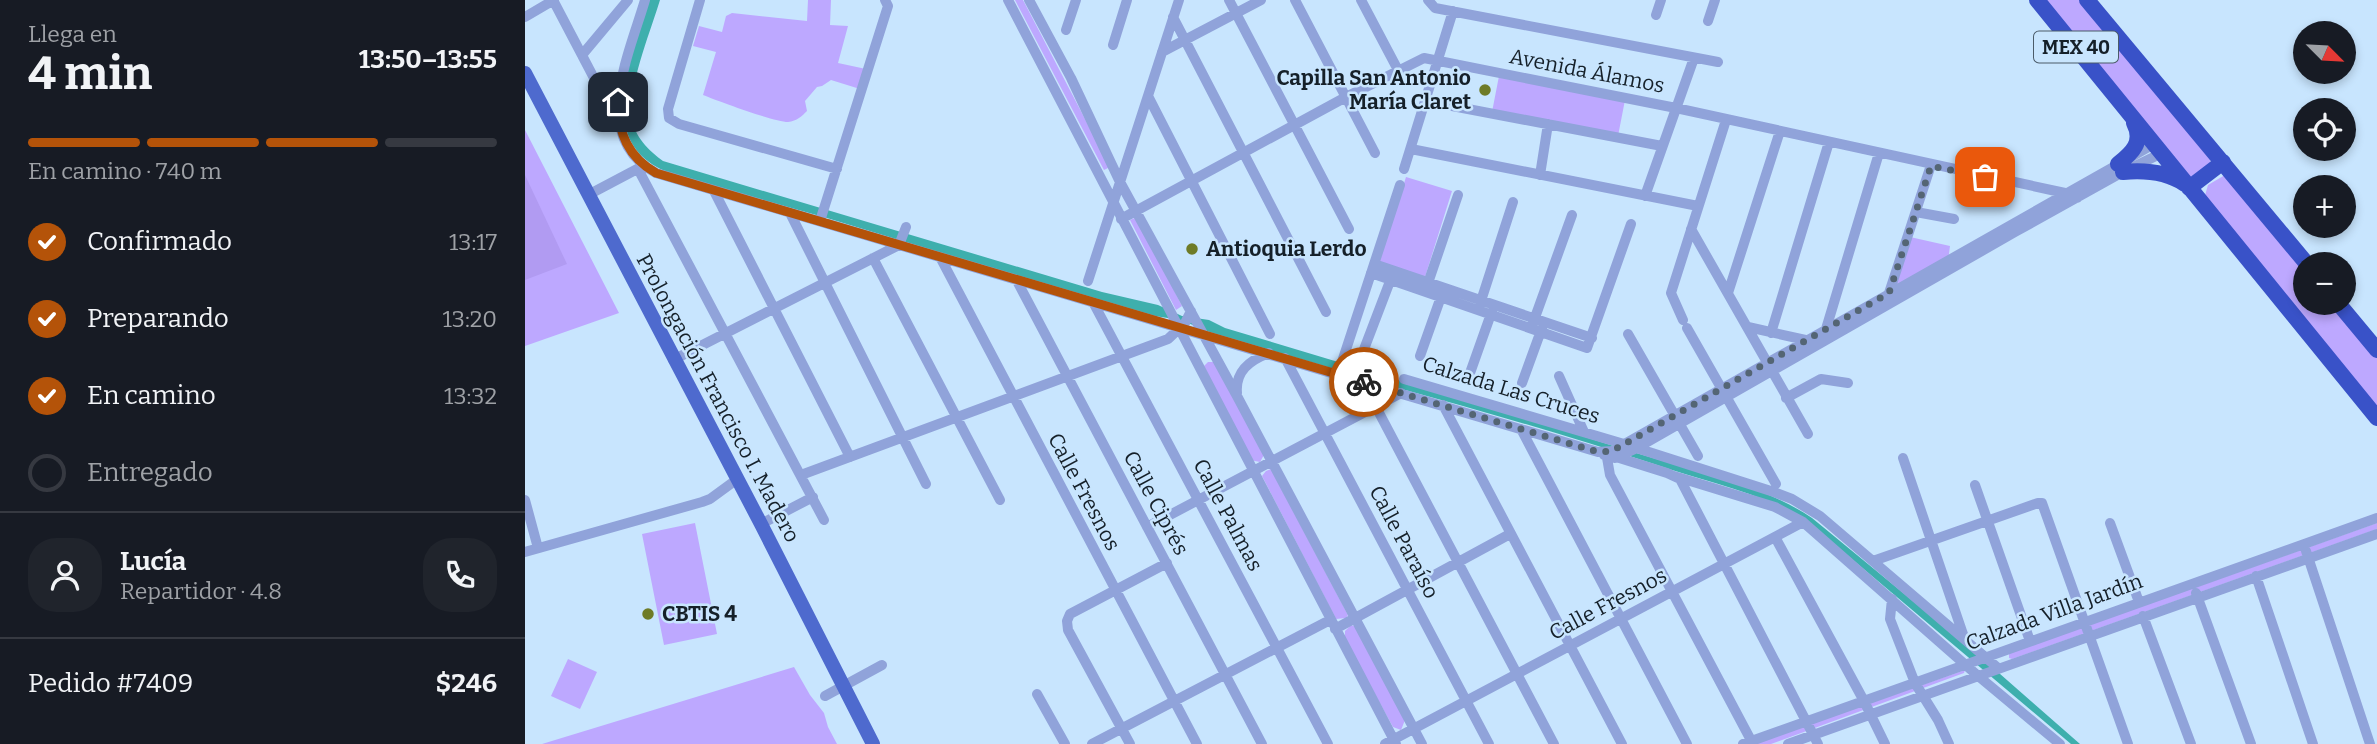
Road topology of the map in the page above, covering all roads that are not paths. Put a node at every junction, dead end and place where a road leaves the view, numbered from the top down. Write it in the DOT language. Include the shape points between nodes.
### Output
graph roads {
  1 [pos="554,0"];
  2 [pos="628,0"];
  3 [pos="645,0"];
  4 [pos="700,0"];
  5 [pos="885,0"];
  6 [pos="1008,0"];
  7 [pos="1029,0"];
  8 [pos="1076,0"];
  9 [pos="1127,0"];
  10 [pos="1179,0"];
  11 [pos="1229,0"];
  12 [pos="1261,0"];
  13 [pos="1295,0"];
  14 [pos="1361,0"];
  15 [pos="1661,0"];
  16 [pos="1715,0"];
  17 [pos="2037,0"];
  18 [pos="2087,0"];
  19 [pos="1430,3"];
  20 [pos="1454,11"];
  21 [pos="1236,13"];
  22 [pos="1656,15"];
  23 [pos="525,17"];
  24 [pos="1173,17"];
  25 [pos="1708,21"];
  26 [pos="1066,30"];
  27 [pos="1185,40"];
  28 [pos="1113,45"];
  29 [pos="1162,52"];
  30 [pos="582,55"];
  31 [pos="1694,58"];
  32 [pos="1438,61"];
  33 [pos="1718,62"];
  34 [pos="1398,70"];
  35 [pos="525,73"];
  36 [pos="1148,96"];
  37 [pos="1346,97"];
  38 [pos="1426,101"];
  39 [pos="1676,108"];
  40 [pos="2133,117"];
  41 [pos="1726,120"];
  42 [pos="618,122"];
  43 [pos="1548,124"];
  44 [pos="1293,125"];
  45 [pos="1780,131"];
  46 [pos="1829,142"];
  47 [pos="1663,146"];
  48 [pos="1411,149"];
  49 [pos="2158,149"];
  50 [pos="1243,152"];
  51 [pos="1375,153"];
  52 [pos="1879,153"];
  53 [pos="2223,162"];
  54 [pos="1931,166"];
  55 [pos="641,167"];
  56 [pos="2121,168"];
  57 [pos="837,169"];
  58 [pos="1405,169"];
  59 [pos="1540,175"];
  60 [pos="1192,181"];
  61 [pos="1120,182"];
  62 [pos="1400,185"];
  63 [pos="2189,188"];
  64 [pos="714,191"];
  65 [pos="2065,193"];
  66 [pos="588,195"];
  67 [pos="1458,195"];
  68 [pos="1645,195"];
  69 [pos="2077,198"];
  70 [pos="1114,202"];
  71 [pos="1513,202"];
  72 [pos="1698,206"];
  73 [pos="1136,211"];
  74 [pos="1916,212"];
  75 [pos="790,213"];
  76 [pos="822,215"];
  77 [pos="1572,215"];
  78 [pos="1121,219"];
  79 [pos="1954,219"];
  80 [pos="1631,224"];
  81 [pos="2013,228"];
  82 [pos="1349,229"];
  83 [pos="1691,229"];
  84 [pos="902,236"];
  85 [pos="2297,252"];
  86 [pos="940,257"];
  87 [pos="873,258"];
  88 [pos="1947,265"];
  89 [pos="1372,269"];
  90 [pos="1392,275"];
  91 [pos="1017,281"];
  92 [pos="1088,281"];
  93 [pos="825,283"];
  94 [pos="1427,287"];
  95 [pos="1442,293"];
  96 [pos="1728,293"];
  97 [pos="1889,293"];
  98 [pos="1094,304"];
  99 [pos="1167,305"];
  100 [pos="1479,305"];
  101 [pos="1886,307"];
  102 [pos="774,309"];
  103 [pos="1492,310"];
  104 [pos="1191,311"];
  105 [pos="1326,312"];
  106 [pos="2348,315"];
  107 [pos="1151,321"];
  108 [pos="1538,325"];
  109 [pos="1748,327"];
  110 [pos="1826,328"];
  111 [pos="1180,329"];
  112 [pos="1772,332"];
  113 [pos="724,334"];
  114 [pos="1270,334"];
  115 [pos="1350,334"];
  116 [pos="1628,334"];
  117 [pos="1205,337"];
  118 [pos="1369,340"];
  119 [pos="1807,340"];
  120 [pos="1821,343"];
  121 [pos="2377,350"];
  122 [pos="1269,354"];
  123 [pos="1122,356"];
  124 [pos="1420,356"];
  125 [pos="1286,358"];
  126 [pos="674,359"];
  127 [pos="1344,359"];
  128 [pos="1358,363"];
  129 [pos="1769,367"];
  130 [pos="1470,373"];
  131 [pos="1338,374"];
  132 [pos="1067,376"];
  133 [pos="1559,376"];
  134 [pos="1353,379"];
  135 [pos="1405,379"];
  136 [pos="1522,383"];
  137 [pos="1848,383"];
  138 [pos="1725,392"];
  139 [pos="1401,393"];
  140 [pos="1013,396"];
  141 [pos="1237,396"];
  142 [pos="1786,398"];
  143 [pos="1443,405"];
  144 [pos="1376,407"];
  145 [pos="956,417"];
  146 [pos="2377,418"];
  147 [pos="1677,420"];
  148 [pos="1521,429"];
  149 [pos="1584,432"];
  150 [pos="1325,433"];
  151 [pos="1808,434"];
  152 [pos="903,437"];
  153 [pos="1617,451"];
  154 [pos="1698,456"];
  155 [pos="850,457"];
  156 [pos="1903,458"];
  157 [pos="1272,461"];
  158 [pos="1253,471"];
  159 [pos="800,475"];
  160 [pos="1674,476"];
  161 [pos="736,480"];
  162 [pos="926,484"];
  163 [pos="1776,484"];
  164 [pos="1975,485"];
  165 [pos="813,497"];
  166 [pos="525,500"];
  167 [pos="1000,500"];
  168 [pos="1198,500"];
  169 [pos="2377,518"];
  170 [pos="824,520"];
  171 [pos="1987,521"];
  172 [pos="1803,522"];
  173 [pos="2110,523"];
  174 [pos="761,524"];
  175 [pos="1147,527"];
  176 [pos="1510,534"];
  177 [pos="2377,534"];
  178 [pos="1775,537"];
  179 [pos="1932,540"];
  180 [pos="2304,544"];
  181 [pos="538,548"];
  182 [pos="525,552"];
  183 [pos="2308,557"];
  184 [pos="1873,561"];
  185 [pos="1167,563"];
  186 [pos="1458,563"];
  187 [pos="1724,564"];
  188 [pos="2256,576"];
  189 [pos="2192,583"];
  190 [pos="1408,590"];
  191 [pos="1114,591"];
  192 [pos="1672,592"];
  193 [pos="2197,597"];
  194 [pos="1892,599"];
  195 [pos="2139,602"];
  196 [pos="2143,616"];
  197 [pos="1355,619"];
  198 [pos="1621,619"];
  199 [pos="2085,622"];
  200 [pos="1332,625"];
  201 [pos="2089,635"];
  202 [pos="1964,637"];
  203 [pos="2030,641"];
  204 [pos="1570,646"];
  205 [pos="1277,648"];
  206 [pos="1986,657"];
  207 [pos="1966,664"];
  208 [pos="882,665"];
  209 [pos="1998,668"];
  210 [pos="1225,674"];
  211 [pos="1517,674"];
  212 [pos="1977,676"];
  213 [pos="1915,682"];
  214 [pos="844,686"];
  215 [pos="1037,694"];
  216 [pos="1923,695"];
  217 [pos="825,696"];
  218 [pos="1174,701"];
  219 [pos="1466,701"];
  220 [pos="1864,701"];
  221 [pos="1870,714"];
  222 [pos="1806,722"];
  223 [pos="1122,729"];
  224 [pos="1414,729"];
  225 [pos="1816,739"];
  226 [pos="1391,742"];
  227 [pos="1749,743"];
  228 [pos="873,744"];
  229 [pos="1065,744"];
  230 [pos="1092,744"];
  231 [pos="1130,744"];
  232 [pos="1197,744"];
  233 [pos="1262,744"];
  234 [pos="1328,744"];
  235 [pos="1423,744"];
  236 [pos="1489,744"];
  237 [pos="1554,744"];
  238 [pos="1622,744"];
  239 [pos="1686,744"];
  240 [pos="1788,744"];
  241 [pos="1885,744"];
  242 [pos="1949,744"];
  243 [pos="2060,744"];
  244 [pos="2128,744"];
  245 [pos="2191,744"];
  246 [pos="2251,744"];
  247 [pos="2313,744"];
  248 [pos="2370,744"];
  1 -- 23 [label="street"];
  1 -- 30 [label="street"];
  2 -- 30 [label="street"];
  3 -- 42 [label="street" via="622,82"];
  4 -- 57 [label="street" via="669,118"];
  5 -- 57 [label="street" via="888,6"];
  6 -- 70 [label="street"];
  7 -- 61 [label="street"];
  8 -- 26 [label="street"];
  9 -- 28 [label="street"];
  10 -- 24 [label="street"];
  11 -- 21 [label="street"];
  12 -- 21 [label="street"];
  13 -- 37 [label="street"];
  14 -- 34 [label="street"];
  15 -- 22 [label="street"];
  16 -- 25 [label="street"];
  17 -- 40 [label="highway, MEX 40"];
  18 -- 53 [label="highway, MEX 40"];
  19 -- 20 [label="street"];
  20 -- 31 [label="street"];
  20 -- 32 [label="street"];
  21 -- 27 [label="street"];
  21 -- 44 [label="street"];
  24 -- 27 [label="street"];
  24 -- 29 [label="street"];
  27 -- 29 [label="street"];
  27 -- 50 [label="street"];
  29 -- 36 [label="street"];
  30 -- 42 [label="street"];
  31 -- 33 [label="street"];
  31 -- 39 [label="street"];
  32 -- 34 [label="street, Avenida Álamos" via="1424,58"];
  32 -- 38 [label="street"];
  32 -- 39 [label="street, Avenida Álamos"];
  34 -- 37 [label="street, Avenida Álamos"];
  35 -- 66 [label="main road, Prolongación Francisco I. Madero"];
  36 -- 60 [label="street"];
  36 -- 61 [label="street"];
  37 -- 44 [label="street, Avenida Álamos"];
  37 -- 51 [label="street"];
  38 -- 43 [label="street"];
  38 -- 48 [label="street"];
  39 -- 41 [label="street, Avenida Álamos"];
  39 -- 47 [label="street"];
  40 -- 49 [label="highway, MEX 40"];
  40 -- 56 [label="highway" via="2137,144"];
  41 -- 45 [label="street, Avenida Álamos"];
  41 -- 72 [label="street"];
  42 -- 55 [label="street, Calzada Las Cruces"];
  43 -- 47 [label="street"];
  43 -- 59 [label="street"];
  44 -- 50 [label="street, Avenida Álamos"];
  44 -- 82 [label="street"];
  45 -- 46 [label="street, Avenida Álamos"];
  45 -- 96 [label="street"];
  46 -- 52 [label="street, Avenida Álamos"];
  46 -- 112 [label="street"];
  47 -- 68 [label="street"];
  48 -- 58 [label="street"];
  48 -- 59 [label="street"];
  49 -- 56 [label="street"];
  49 -- 63 [label="highway, MEX 40"];
  50 -- 60 [label="street, Avenida Álamos"];
  50 -- 105 [label="street"];
  52 -- 54 [label="street, Avenida Álamos"];
  52 -- 110 [label="street"];
  53 -- 63 [label="highway"];
  53 -- 85 [label="highway, MEX 40"];
  54 -- 65 [label="street, Avenida Álamos"];
  54 -- 74 [label="street"];
  55 -- 64 [label="street, Calzada Las Cruces"];
  55 -- 66 [label="street"];
  55 -- 113 [label="street"];
  56 -- 63 [label="highway" via="2163,174"];
  56 -- 65 [label="street"];
  56 -- 69 [label="street"];
  57 -- 76 [label="street"];
  59 -- 68 [label="street"];
  60 -- 73 [label="street, Avenida Álamos"];
  60 -- 114 [label="street"];
  61 -- 70 [label="street"];
  61 -- 73 [label="street"];
  62 -- 89 [label="street"];
  63 -- 146 [label="highway, MEX 40"];
  64 -- 75 [label="street, Calzada Las Cruces"];
  64 -- 102 [label="street"];
  65 -- 69 [label="street, Avenida Álamos"];
  65 -- 81 [label="street"];
  66 -- 126 [label="main road, Prolongación Francisco I. Madero"];
  67 -- 94 [label="street"];
  68 -- 72 [label="street"];
  69 -- 81 [label="street"];
  70 -- 78 [label="street"];
  70 -- 92 [label="street"];
  71 -- 100 [label="street"];
  72 -- 83 [label="street"];
  73 -- 78 [label="street, Avenida Álamos"];
  73 -- 104 [label="street"];
  74 -- 79 [label="street"];
  74 -- 97 [label="street"];
  75 -- 76 [label="street, Calzada Las Cruces"];
  75 -- 93 [label="street"];
  76 -- 84 [label="street, Calzada Las Cruces"];
  77 -- 108 [label="street"];
  78 -- 99 [label="street"];
  80 -- 108 [label="street" via="1590,342"];
  81 -- 88 [label="street"];
  83 -- 96 [label="street"];
  83 -- 138 [label="street" via="1671,293"];
  84 -- 86 [label="street, Calzada Las Cruces"];
  84 -- 87 [label="street"];
  86 -- 91 [label="street, Calzada Las Cruces"];
  86 -- 140 [label="street, Calle Fresnos"];
  87 -- 93 [label="street"];
  87 -- 145 [label="street"];
  88 -- 97 [label="street"];
  88 -- 101 [label="street"];
  89 -- 90 [label="street"];
  89 -- 115 [label="street"];
  90 -- 94 [label="street"];
  90 -- 118 [label="street"];
  91 -- 98 [label="street, Calzada Las Cruces"];
  91 -- 132 [label="street, Calle Ciprés"];
  93 -- 102 [label="street"];
  93 -- 152 [label="street"];
  94 -- 95 [label="street"];
  95 -- 100 [label="street"];
  95 -- 124 [label="street"];
  96 -- 109 [label="street"];
  97 -- 101 [label="street"];
  97 -- 110 [label="street"];
  98 -- 107 [label="street, Calzada Las Cruces"];
  98 -- 123 [label="street, Calle Palmas"];
  99 -- 107 [label="street" via="1165,313"];
  99 -- 111 [label="street"];
  100 -- 103 [label="street"];
  101 -- 120 [label="street"];
  102 -- 113 [label="street"];
  102 -- 155 [label="street"];
  103 -- 108 [label="street"];
  103 -- 130 [label="street"];
  104 -- 111 [label="street"];
  104 -- 117 [label="street"];
  106 -- 121 [label="highway"];
  107 -- 111 [label="street, Calzada Las Cruces"];
  108 -- 136 [label="street"];
  109 -- 112 [label="street"];
  109 -- 129 [label="street"];
  110 -- 119 [label="street"];
  110 -- 120 [label="street"];
  111 -- 117 [label="street, Calzada Las Cruces"];
  111 -- 123 [label="street" via="1168,339"];
  111 -- 158 [label="street"];
  112 -- 119 [label="street"];
  113 -- 126 [label="street"];
  113 -- 159 [label="street"];
  115 -- 118 [label="street"];
  115 -- 127 [label="street"];
  116 -- 147 [label="street"];
  117 -- 122 [label="street, Calzada Las Cruces"];
  117 -- 141 [label="street"];
  118 -- 128 [label="street"];
  119 -- 120 [label="street"];
  119 -- 129 [label="street"];
  120 -- 129 [label="street"];
  122 -- 125 [label="street, Calzada Las Cruces"];
  122 -- 141 [label="street" via="1256,358 1241,372"];
  123 -- 132 [label="street"];
  123 -- 168 [label="street, Calle Palmas"];
  125 -- 131 [label="street, Calzada Las Cruces"];
  125 -- 150 [label="street, Calle Paraíso"];
  126 -- 161 [label="main road, Prolongación Francisco I. Madero"];
  127 -- 128 [label="street"];
  127 -- 131 [label="street"];
  128 -- 134 [label="street"];
  129 -- 138 [label="street"];
  129 -- 142 [label="street"];
  131 -- 134 [label="street, Calzada Las Cruces"];
  132 -- 140 [label="street"];
  132 -- 175 [label="street, Calle Ciprés"];
  133 -- 149 [label="street"];
  134 -- 139 [label="street, Calzada Las Cruces"];
  135 -- 149 [label="street, Calzada Las Cruces"];
  137 -- 142 [label="street" via="1821,379"];
  138 -- 147 [label="street"];
  138 -- 163 [label="street"];
  139 -- 143 [label="street, Calzada Las Cruces"];
  139 -- 144 [label="street"];
  140 -- 145 [label="street"];
  140 -- 191 [label="street, Calle Fresnos"];
  141 -- 157 [label="street"];
  142 -- 151 [label="street"];
  143 -- 148 [label="street, Calzada Las Cruces"];
  143 -- 176 [label="street"];
  144 -- 150 [label="street"];
  144 -- 186 [label="street"];
  145 -- 152 [label="street"];
  145 -- 167 [label="street"];
  147 -- 153 [label="street"];
  147 -- 154 [label="street"];
  148 -- 153 [label="street, Calzada Las Cruces"];
  148 -- 198 [label="street"];
  149 -- 153 [label="street, Calzada Las Cruces"];
  150 -- 157 [label="street"];
  150 -- 190 [label="street, Calle Paraíso"];
  152 -- 155 [label="street"];
  152 -- 162 [label="street"];
  153 -- 160 [label="street"];
  153 -- 184 [label="street, Calzada Las Cruces" via="1792,499 1820,516"];
  153 -- 192 [label="street" via="1610,475"];
  155 -- 159 [label="street"];
  156 -- 179 [label="street"];
  157 -- 158 [label="street"];
  157 -- 197 [label="street"];
  158 -- 168 [label="street"];
  158 -- 200 [label="street"];
  159 -- 165 [label="street"];
  160 -- 172 [label="street" via="1775,507"];
  160 -- 187 [label="street"];
  161 -- 174 [label="main road, Prolongación Francisco I. Madero"];
  161 -- 181 [label="street" via="702,502"];
  164 -- 171 [label="street"];
  165 -- 170 [label="street"];
  165 -- 174 [label="street"];
  166 -- 181 [label="street"];
  168 -- 175 [label="street"];
  168 -- 205 [label="street, Calle Palmas"];
  169 -- 180 [label="street, Calzada Villa Jardín"];
  171 -- 179 [label="street"];
  171 -- 199 [label="street" via="2042,503"];
  171 -- 203 [label="street"];
  172 -- 178 [label="street, Calle Fresnos"];
  172 -- 194 [label="street"];
  173 -- 195 [label="street"];
  174 -- 214 [label="main road, Prolongación Francisco I. Madero"];
  175 -- 185 [label="street, Calle Ciprés"];
  176 -- 186 [label="street"];
  176 -- 204 [label="street"];
  177 -- 183 [label="street, Calzada Villa Jardín"];
  178 -- 187 [label="street, Calle Fresnos"];
  178 -- 220 [label="street"];
  179 -- 184 [label="street"];
  179 -- 202 [label="street"];
  180 -- 183 [label="street"];
  180 -- 189 [label="street, Calzada Villa Jardín"];
  181 -- 182 [label="street"];
  183 -- 188 [label="street, Calzada Villa Jardín"];
  183 -- 248 [label="street"];
  184 -- 202 [label="street, Calzada Las Cruces"];
  185 -- 191 [label="street"];
  185 -- 210 [label="street, Calle Ciprés"];
  186 -- 190 [label="street"];
  186 -- 211 [label="street"];
  187 -- 192 [label="street, Calle Fresnos"];
  187 -- 222 [label="street"];
  188 -- 193 [label="street, Calzada Villa Jardín"];
  188 -- 247 [label="street"];
  189 -- 193 [label="street"];
  189 -- 195 [label="street, Calzada Villa Jardín"];
  190 -- 197 [label="street"];
  190 -- 219 [label="street, Calle Paraíso"];
  191 -- 218 [label="street, Calle Fresnos"];
  191 -- 223 [label="street" via="1070,614 1066,621"];
  192 -- 198 [label="street, Calle Fresnos"];
  192 -- 227 [label="street"];
  193 -- 196 [label="street, Calzada Villa Jardín"];
  193 -- 246 [label="street"];
  194 -- 207 [label="street"];
  194 -- 213 [label="street" via="1890,619"];
  195 -- 199 [label="street, Calzada Villa Jardín"];
  196 -- 201 [label="street, Calzada Villa Jardín"];
  196 -- 245 [label="street"];
  197 -- 200 [label="street"];
  197 -- 224 [label="street"];
  198 -- 204 [label="street, Calle Fresnos"];
  198 -- 239 [label="street"];
  199 -- 201 [label="street"];
  199 -- 203 [label="street, Calzada Villa Jardín"];
  200 -- 205 [label="street"];
  200 -- 226 [label="street"];
  201 -- 209 [label="street, Calzada Villa Jardín"];
  201 -- 244 [label="street"];
  202 -- 206 [label="street, Calzada Las Cruces"];
  203 -- 206 [label="street, Calzada Villa Jardín"];
  204 -- 211 [label="street, Calle Fresnos"];
  204 -- 238 [label="street"];
  205 -- 210 [label="street"];
  205 -- 234 [label="street, Calle Palmas"];
  206 -- 207 [label="street, Calzada Villa Jardín"];
  206 -- 209 [label="street, Calzada Las Cruces"];
  207 -- 212 [label="street"];
  207 -- 213 [label="street, Calzada Villa Jardín"];
  208 -- 214 [label="street"];
  209 -- 212 [label="street, Calzada Villa Jardín"];
  210 -- 218 [label="street"];
  210 -- 233 [label="street, Calle Ciprés"];
  211 -- 219 [label="street, Calle Fresnos"];
  211 -- 237 [label="street"];
  212 -- 216 [label="street, Calzada Villa Jardín"];
  212 -- 243 [label="street"];
  213 -- 216 [label="street"];
  213 -- 220 [label="street, Calzada Villa Jardín"];
  214 -- 217 [label="street"];
  214 -- 228 [label="main road, Prolongación Francisco I. Madero"];
  215 -- 229 [label="street"];
  216 -- 221 [label="street, Calzada Villa Jardín"];
  216 -- 242 [label="street"];
  218 -- 223 [label="street"];
  218 -- 232 [label="street, Calle Fresnos"];
  219 -- 224 [label="street, Calle Fresnos"];
  219 -- 236 [label="street, Calle Paraíso"];
  220 -- 221 [label="street"];
  220 -- 222 [label="street, Calzada Villa Jardín"];
  221 -- 225 [label="street, Calzada Villa Jardín"];
  221 -- 241 [label="street"];
  222 -- 225 [label="street"];
  222 -- 227 [label="street, Calzada Villa Jardín"];
  223 -- 230 [label="street"];
  223 -- 231 [label="street"];
  224 -- 226 [label="street, Calle Fresnos"];
  224 -- 235 [label="street"];
  225 -- 240 [label="street, Calzada Villa Jardín"];
}
